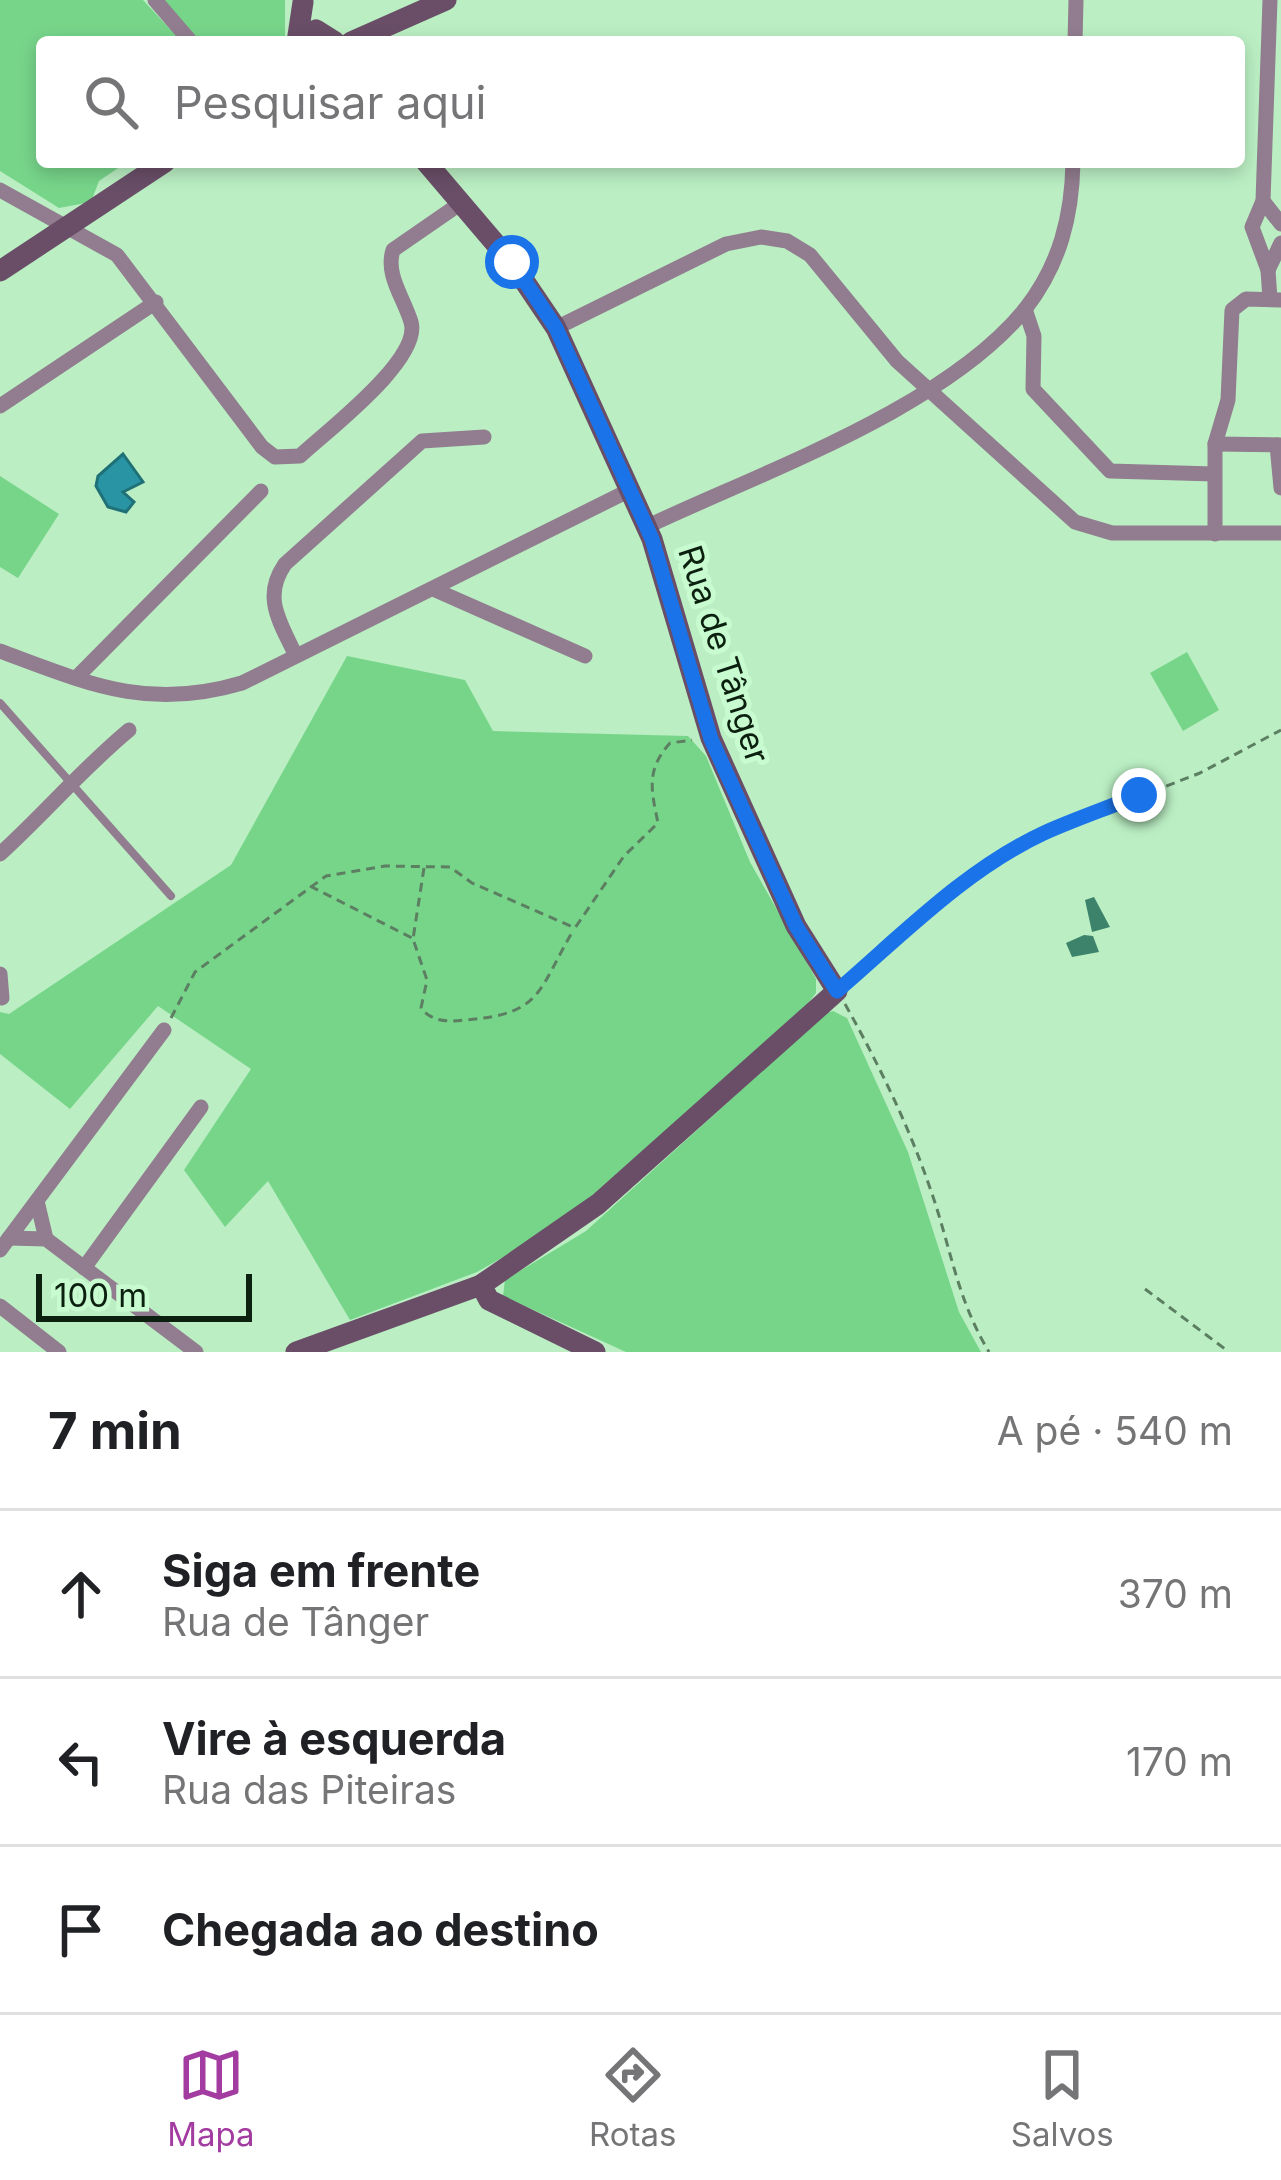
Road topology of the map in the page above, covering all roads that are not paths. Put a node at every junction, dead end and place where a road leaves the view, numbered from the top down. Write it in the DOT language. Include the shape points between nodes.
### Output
graph roads {
  1 [pos="155,0"];
  2 [pos="446,0"];
  3 [pos="1076,0"];
  4 [pos="1270,0"];
  5 [pos="303,1"];
  6 [pos="328,35"];
  7 [pos="186,36"];
  8 [pos="298,36"];
  9 [pos="362,36"];
  10 [pos="1076,36"];
  11 [pos="1275,87"];
  12 [pos="156,168"];
  13 [pos="431,168"];
  14 [pos="1072,168"];
  15 [pos="0,190"];
  16 [pos="1263,200"];
  17 [pos="461,202"];
  18 [pos="67,224"];
  19 [pos="1281,224"];
  20 [pos="1281,243"];
  21 [pos="1268,270"];
  22 [pos="0,272"];
  23 [pos="1276,300"];
  24 [pos="156,302"];
  25 [pos="1025,309"];
  26 [pos="556,328"];
  27 [pos="928,390"];
  28 [pos="0,406"];
  29 [pos="484,437"];
  30 [pos="1215,443"];
  31 [pos="1279,445"];
  32 [pos="1214,473"];
  33 [pos="1281,488"];
  34 [pos="630,490"];
  35 [pos="261,491"];
  36 [pos="646,526"];
  37 [pos="1281,532"];
  38 [pos="1215,534"];
  39 [pos="433,589"];
  40 [pos="0,651"];
  41 [pos="295,654"];
  42 [pos="585,656"];
  43 [pos="78,676"];
  44 [pos="0,703"];
  45 [pos="129,730"];
  46 [pos="70,782"];
  47 [pos="0,854"];
  48 [pos="171,896"];
  49 [pos="0,974"];
  50 [pos="2,998"];
  51 [pos="164,1030"];
  52 [pos="201,1107"];
  53 [pos="38,1202"];
  54 [pos="46,1239"];
  55 [pos="5,1244"];
  56 [pos="84,1268"];
  57 [pos="481,1285"];
  58 [pos="0,1306"];
  59 [pos="59,1352"];
  60 [pos="196,1352"];
  61 [pos="296,1352"];
  62 [pos="595,1352"];
  1 -- 7 [label="street"];
  2 -- 9 [label="street"];
  3 -- 10 [label="street"];
  4 -- 11 [label="street"];
  5 -- 6 [label="street"];
  5 -- 8 [label="street"];
  11 -- 16 [label="street"];
  12 -- 18 [label="street"];
  13 -- 17 [label="street, Rua de Tânger"];
  14 -- 25 [label="street" via="1063,241"];
  15 -- 18 [label="street"];
  16 -- 19 [label="street"];
  16 -- 21 [label="street" via="1252,227"];
  17 -- 24 [label="street" via="393,250 392,272 413,327 409,353 300,456 274,457 262,447"];
  17 -- 26 [label="street, Rua de Tânger"];
  18 -- 22 [label="street"];
  18 -- 24 [label="street" via="117,255"];
  20 -- 21 [label="street"];
  21 -- 23 [label="street"];
  23 -- 30 [label="street" via="1246,299 1232,310 1228,400"];
  24 -- 28 [label="street"];
  25 -- 27 [label="street"];
  25 -- 32 [label="street" via="1034,336 1033,389 1102,465 1124,474"];
  26 -- 27 [label="street" via="726,244 788,241 810,255"];
  26 -- 34 [label="street, Rua de Tânger"];
  27 -- 36 [label="street"];
  27 -- 38 [label="street" via="1049,502 1091,530"];
  29 -- 41 [label="street" via="422,441 286,564 273,606"];
  30 -- 31 [label="street"];
  30 -- 32 [label="street"];
  31 -- 33 [label="street"];
  32 -- 38 [label="street"];
  34 -- 36 [label="street, Rua de Tânger"];
  34 -- 39 [label="street"];
  35 -- 43 [label="street"];
  36 -- 57 [label="street, Rua de Tânger" via="711,739 796,926 837,991 598,1204"];
  37 -- 38 [label="street"];
  39 -- 41 [label="street"];
  39 -- 42 [label="street"];
  40 -- 43 [label="street"];
  41 -- 43 [label="street" via="197,697 114,691"];
  44 -- 46 [label="lane"];
  45 -- 46 [label="street"];
  46 -- 47 [label="street"];
  46 -- 48 [label="lane"];
  49 -- 50 [label="street"];
  51 -- 53 [label="street"];
  52 -- 56 [label="street"];
  53 -- 54 [label="street"];
  53 -- 55 [label="street"];
  54 -- 55 [label="street"];
  54 -- 56 [label="street"];
  56 -- 60 [label="street"];
  57 -- 61 [label="street"];
  57 -- 62 [label="street" via="489,1300"];
  58 -- 59 [label="street"];
}
